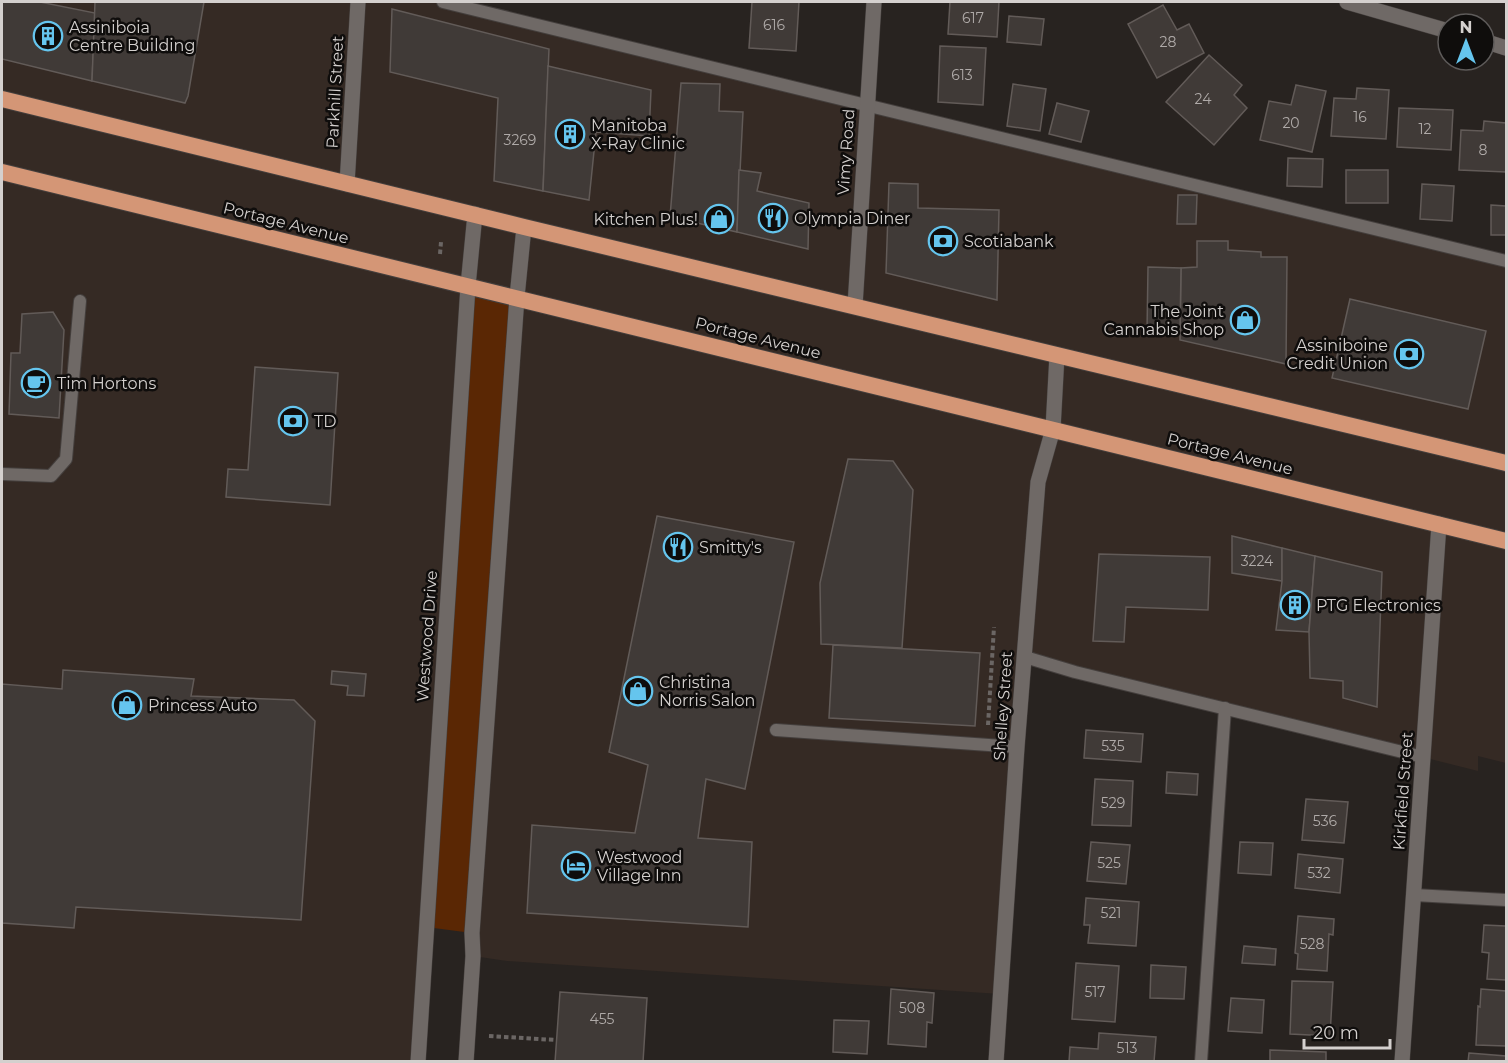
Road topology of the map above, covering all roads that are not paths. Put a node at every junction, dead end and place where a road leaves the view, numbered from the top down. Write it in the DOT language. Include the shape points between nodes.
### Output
graph roads {
  1 [pos="358,2"];
  2 [pos="443,2"];
  3 [pos="874,2"];
  4 [pos="1347,2"];
  5 [pos="1436,28"];
  6 [pos="2,99"];
  7 [pos="867,104"];
  8 [pos="2,172"];
  9 [pos="347,184"];
  10 [pos="475,214"];
  11 [pos="524,227"];
  12 [pos="1506,261"];
  13 [pos="468,286"];
  14 [pos="517,297"];
  15 [pos="80,301"];
  16 [pos="855,306"];
  17 [pos="1057,355"];
  18 [pos="1053,429"];
  19 [pos="1506,463"];
  20 [pos="2,474"];
  21 [pos="1439,524"];
  22 [pos="1506,541"];
  23 [pos="1024,657"];
  24 [pos="1225,708"];
  25 [pos="776,730"];
  26 [pos="1017,747"];
  27 [pos="1423,757"];
  28 [pos="1414,895"];
  29 [pos="1506,900"];
  30 [pos="418,1062"];
  31 [pos="466,1062"];
  32 [pos="996,1062"];
  33 [pos="1201,1062"];
  34 [pos="1402,1062"];
  1 -- 9 [label="street, Parkhill Street"];
  2 -- 7 [label="lane"];
  3 -- 7 [label="street, Vimy Road"];
  4 -- 5 [label="street"];
  6 -- 9 [label="highway"];
  7 -- 12 [label="lane"];
  7 -- 16 [label="street, Vimy Road"];
  8 -- 13 [label="highway, Portage Avenue"];
  9 -- 10 [label="highway"];
  10 -- 11 [label="highway"];
  10 -- 13 [label="street, Westwood Drive"];
  11 -- 14 [label="street"];
  11 -- 16 [label="highway"];
  13 -- 14 [label="highway, Portage Avenue"];
  13 -- 30 [label="street, Westwood Drive"];
  14 -- 18 [label="highway, Portage Avenue"];
  14 -- 31 [label="street"];
  15 -- 20 [label="lane" via="66,459 51,476"];
  16 -- 17 [label="highway"];
  17 -- 18 [label="street, Shelley Street"];
  17 -- 19 [label="highway"];
  18 -- 21 [label="highway, Portage Avenue"];
  18 -- 23 [label="street, Shelley Street" via="1038,482"];
  21 -- 22 [label="highway, Portage Avenue"];
  21 -- 27 [label="street, Kirkfield Street"];
  23 -- 24 [label="lane"];
  23 -- 26 [label="street, Shelley Street"];
  24 -- 27 [label="lane"];
  24 -- 33 [label="lane"];
  25 -- 26 [label="lane"];
  26 -- 32 [label="street, Shelley Street"];
  27 -- 28 [label="street, Kirkfield Street"];
  28 -- 29 [label="lane"];
  28 -- 34 [label="street, Kirkfield Street"];
}
